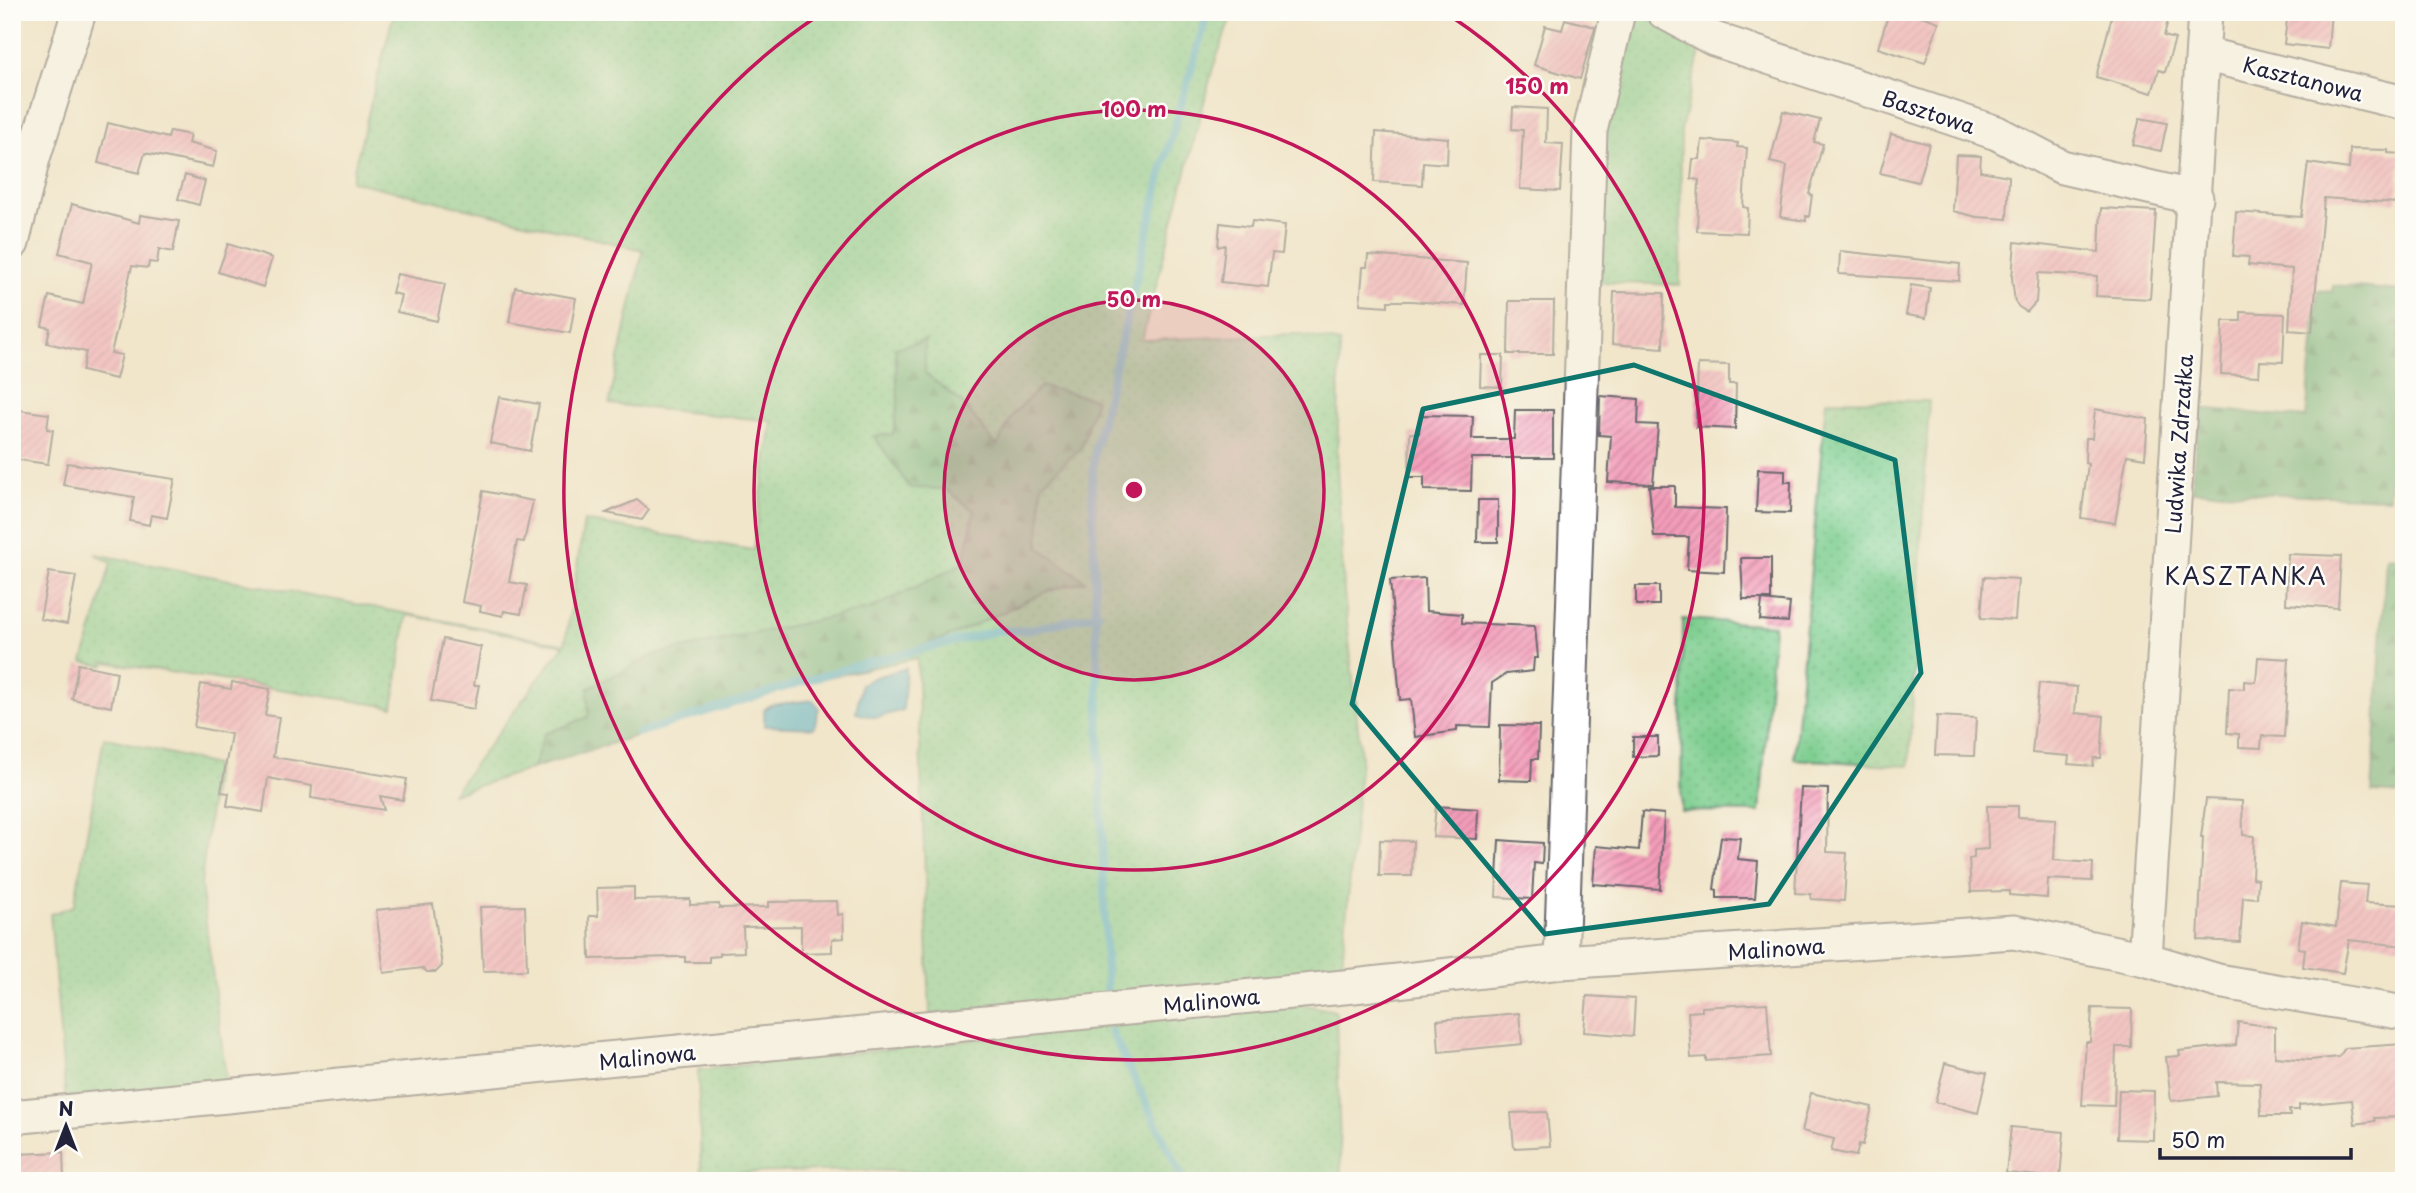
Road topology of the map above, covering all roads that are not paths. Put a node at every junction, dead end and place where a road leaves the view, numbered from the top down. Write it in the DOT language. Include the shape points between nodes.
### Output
graph roads {
  1 [pos="79,12"];
  2 [pos="1618,12"];
  3 [pos="1664,12"];
  4 [pos="2205,12"];
  5 [pos="2203,54"];
  6 [pos="2404,103"];
  7 [pos="2196,198"];
  8 [pos="12,243"];
  9 [pos="2145,959"];
  10 [pos="1561,962"];
  11 [pos="2404,1013"];
  12 [pos="12,1117"];
  1 -- 8 [label="street" via="33,158"];
  2 -- 10 [label="street" via="1590,131"];
  3 -- 7 [label="street, Basztowa" via="1714,39 1997,133 2062,167"];
  4 -- 5 [label="street, Ludwika Zdrzałka"];
  5 -- 6 [label="street, Kasztanowa"];
  5 -- 7 [label="street, Ludwika Zdrzałka"];
  7 -- 9 [label="street, Ludwika Zdrzałka"];
  9 -- 10 [label="street, Malinowa" via="2014,932"];
  9 -- 11 [label="street, Malinowa" via="2218,981"];
  10 -- 12 [label="street, Malinowa"];
}
